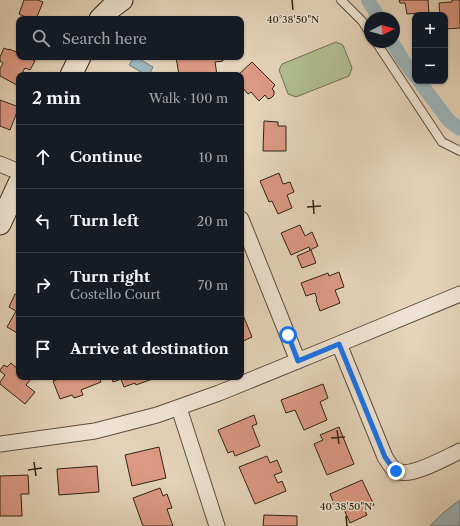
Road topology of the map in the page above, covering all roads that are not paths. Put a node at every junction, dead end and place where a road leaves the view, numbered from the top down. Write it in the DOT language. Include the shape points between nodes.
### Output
graph roads {
  1 [pos="122,0"];
  2 [pos="341,0"];
  3 [pos="103,16"];
  4 [pos="364,24"];
  5 [pos="380,48"];
  6 [pos="78,60"];
  7 [pos="72,72"];
  8 [pos="460,151"];
  9 [pos="0,164"];
  10 [pos="16,171"];
  11 [pos="16,189"];
  12 [pos="0,224"];
  13 [pos="244,226"];
  14 [pos="460,294"];
  15 [pos="339,344"];
  16 [pos="298,361"];
  17 [pos="179,408"];
  18 [pos="0,444"];
  19 [pos="460,451"];
  20 [pos="217,526"];
  1 -- 3 [label="street"];
  2 -- 4 [label="lane"];
  5 -- 8 [label="lane" via="442,142"];
  6 -- 7 [label="street"];
  9 -- 10 [label="street"];
  11 -- 12 [label="street"];
  13 -- 16 [label="street"];
  14 -- 15 [label="street"];
  15 -- 16 [label="street"];
  15 -- 19 [label="street" via="385,457 393,468 401,473 414,471"];
  16 -- 17 [label="street"];
  17 -- 18 [label="street" via="95,431"];
  17 -- 20 [label="street"];
}
